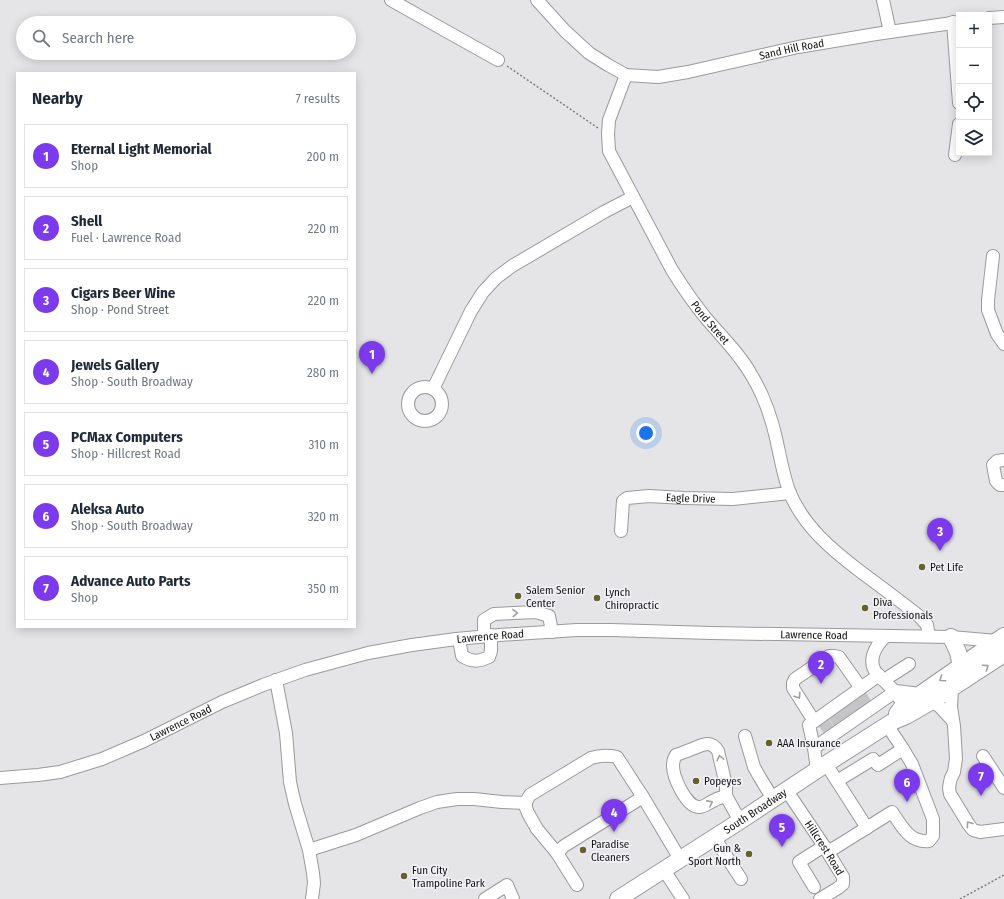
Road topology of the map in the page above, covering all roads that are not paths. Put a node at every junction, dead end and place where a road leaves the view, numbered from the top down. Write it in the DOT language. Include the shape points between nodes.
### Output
graph roads {
  1 [pos="391,0"];
  2 [pos="537,0"];
  3 [pos="883,0"];
  4 [pos="1004,17"];
  5 [pos="992,18"];
  6 [pos="956,22"];
  7 [pos="890,32"];
  8 [pos="957,48"];
  9 [pos="498,60"];
  10 [pos="626,75"];
  11 [pos="958,84"];
  12 [pos="956,147"];
  13 [pos="955,155"];
  14 [pos="633,197"];
  15 [pos="993,256"];
  16 [pos="1004,344"];
  17 [pos="432,389"];
  18 [pos="1004,460"];
  19 [pos="1004,485"];
  20 [pos="790,493"];
  21 [pos="621,531"];
  22 [pos="552,632"];
  23 [pos="487,636"];
  24 [pos="886,636"];
  25 [pos="929,636"];
  26 [pos="951,637"];
  27 [pos="459,639"];
  28 [pos="1002,644"];
  29 [pos="909,664"];
  30 [pos="961,666"];
  31 [pos="881,678"];
  32 [pos="276,680"];
  33 [pos="952,689"];
  34 [pos="896,691"];
  35 [pos="926,698"];
  36 [pos="902,707"];
  37 [pos="851,708"];
  38 [pos="953,721"];
  39 [pos="890,723"];
  40 [pos="824,725"];
  41 [pos="745,736"];
  42 [pos="814,748"];
  43 [pos="903,749"];
  44 [pos="983,756"];
  45 [pos="821,767"];
  46 [pos="0,778"];
  47 [pos="837,781"];
  48 [pos="1004,788"];
  49 [pos="780,795"];
  50 [pos="726,796"];
  51 [pos="643,797"];
  52 [pos="526,803"];
  53 [pos="740,821"];
  54 [pos="867,828"];
  55 [pos="1004,829"];
  56 [pos="714,837"];
  57 [pos="826,849"];
  58 [pos="309,850"];
  59 [pos="556,853"];
  60 [pos="680,859"];
  61 [pos="664,870"];
  62 [pos="741,879"];
  63 [pos="577,885"];
  64 [pos="814,887"];
  65 [pos="312,899"];
  66 [pos="485,899"];
  67 [pos="513,899"];
  68 [pos="618,899"];
  69 [pos="683,899"];
  70 [pos="820,899"];
  1 -- 9 [label="street"];
  2 -- 10 [label="street" via="565,31 590,53"];
  3 -- 7 [label="street"];
  4 -- 5 [label="street"];
  6 -- 7 [label="street, Sand Hill Road"];
  7 -- 10 [label="street, Sand Hill Road" via="798,47 673,75"];
  8 -- 11 [label="street"];
  10 -- 14 [label="street, Pond Street" via="609,120 608,134 609,150"];
  12 -- 13 [label="street"];
  14 -- 17 [label="street" via="525,258 496,278 471,311"];
  14 -- 20 [label="street, Pond Street" via="684,288 752,375 770,415 784,479"];
  15 -- 16 [label="street" via="988,310 997,334"];
  18 -- 19 [label="street" via="993,465 996,481"];
  20 -- 21 [label="street, Eagle Drive" via="733,499 649,496 626,498 623,501"];
  20 -- 25 [label="street, Pond Street" via="796,508 826,543 920,616 927,625"];
  22 -- 23 [label="street, Lawrence Road"];
  23 -- 22 [label="street, one-way" via="484,620 494,614 536,612 550,616"];
  22 -- 24 [label="street, Lawrence Road" via="617,630"];
  23 -- 27 [label="street, Lawrence Road"];
  23 -- 27 [label="street" via="492,651 489,657 480,661 462,656"];
  24 -- 25 [label="street, Lawrence Road"];
  24 -- 31 [label="street" via="876,646 872,661 873,668"];
  25 -- 26 [label="street, Lawrence Road"];
  26 -- 28 [label="street, Lawrence Road"];
  26 -- 30 [label="main road"];
  27 -- 32 [label="street, Lawrence Road" via="368,653"];
  28 -- 30 [label="main road, South Broadway"];
  33 -- 28 [label="main road, South Broadway, one-way"];
  29 -- 31 [label="street"];
  30 -- 35 [label="main road, South Broadway, one-way"];
  31 -- 34 [label="street"];
  31 -- 37 [label="street"];
  32 -- 46 [label="street, Lawrence Road" via="222,702 102,759 60,772"];
  32 -- 58 [label="street" via="286,734 290,782"];
  33 -- 35 [label="main road, South Broadway"];
  33 -- 38 [label="street"];
  34 -- 35 [label="street"];
  34 -- 36 [label="street"];
  34 -- 37 [label="street"];
  35 -- 36 [label="main road, South Broadway"];
  35 -- 38 [label="street" via="940,707"];
  35 -- 39 [label="main road, South Broadway" via="906,716"];
  36 -- 39 [label="main road, South Broadway"];
  37 -- 40 [label="street"];
  37 -- 40 [label="street"];
  37 -- 40 [label="street, one-way" via="839,657 829,656 793,683 793,688"];
  55 -- 38 [label="street, one-way" via="980,832 973,830 950,794 950,782 956,759"];
  39 -- 43 [label="street"];
  39 -- 45 [label="main road, South Broadway"];
  40 -- 42 [label="street"];
  40 -- 42 [label="street" via="809,725"];
  41 -- 49 [label="street, Hillcrest Road" via="759,776"];
  42 -- 45 [label="street"];
  43 -- 47 [label="street" via="878,765 873,759"];
  43 -- 54 [label="street" via="912,764 933,819 933,836 929,841 916,840 906,833 892,812"];
  44 -- 48 [label="street"];
  45 -- 47 [label="street"];
  45 -- 49 [label="main road, South Broadway"];
  47 -- 54 [label="street"];
  49 -- 53 [label="main road, South Broadway"];
  49 -- 57 [label="street, Hillcrest Road"];
  50 -- 50 [label="street, one-way" via="726,786 715,746 705,744 676,755 673,766 675,776 692,806 702,807"];
  50 -- 53 [label="street"];
  51 -- 52 [label="street" via="617,757 608,755 591,758 530,795"];
  51 -- 59 [label="street"];
  51 -- 60 [label="street"];
  52 -- 58 [label="street" via="474,799 436,802 356,835"];
  52 -- 59 [label="street" via="528,813 537,829"];
  53 -- 56 [label="main road, South Broadway"];
  54 -- 57 [label="street"];
  56 -- 60 [label="main road, South Broadway"];
  56 -- 62 [label="street"];
  57 -- 64 [label="street" via="799,862"];
  57 -- 70 [label="street, Hillcrest Road" via="843,877 843,884"];
  58 -- 65 [label="street" via="314,883"];
  59 -- 63 [label="street"];
  60 -- 61 [label="main road, South Broadway"];
  61 -- 68 [label="main road, South Broadway"];
  61 -- 69 [label="street"];
  66 -- 67 [label="street" via="507,885"];
}
